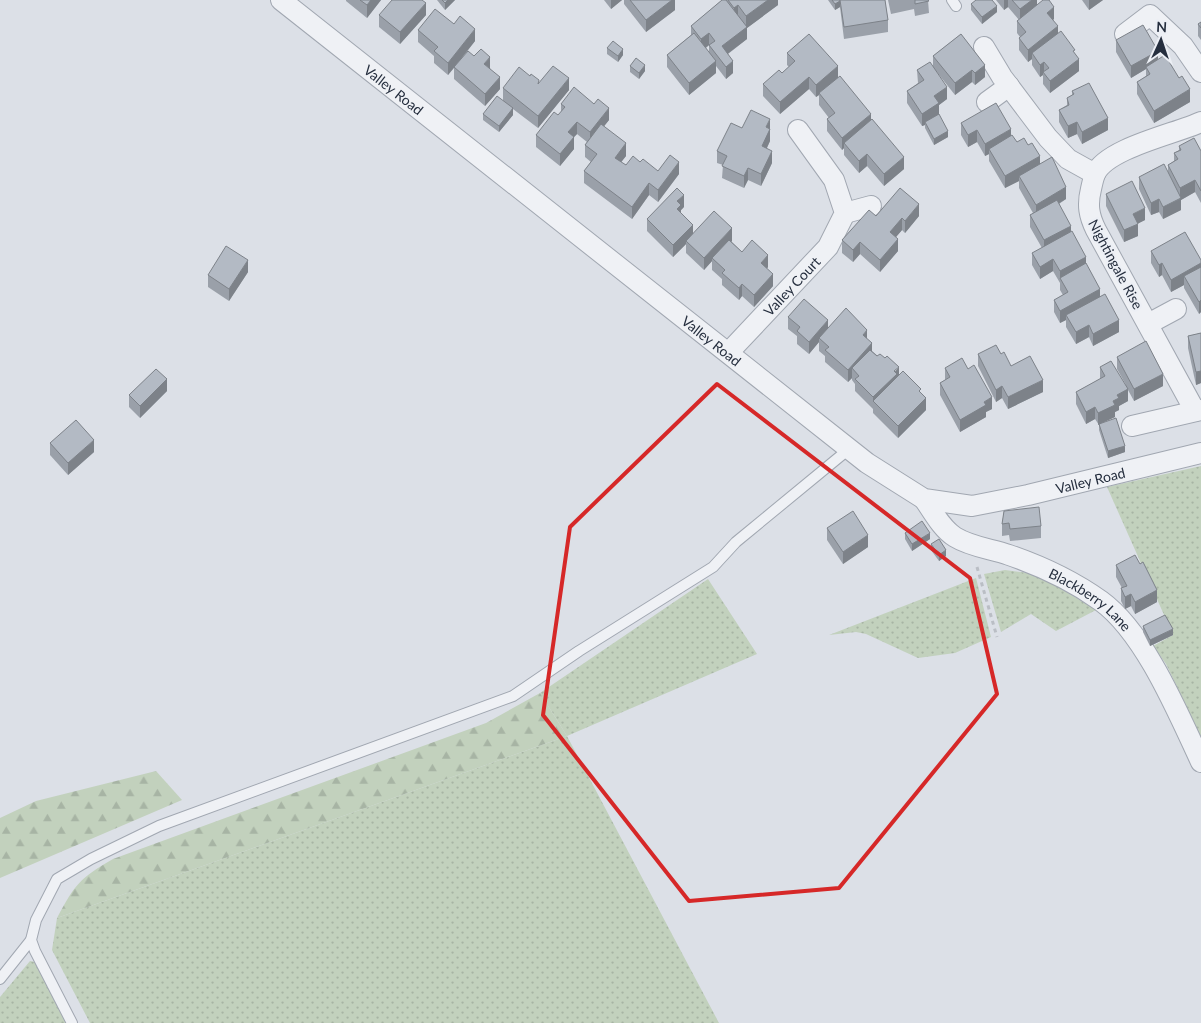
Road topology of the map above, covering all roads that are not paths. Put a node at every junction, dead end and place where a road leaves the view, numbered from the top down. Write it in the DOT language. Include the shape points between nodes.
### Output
graph roads {
  1 [pos="281,0"];
  2 [pos="1150,7"];
  3 [pos="1125,34"];
  4 [pos="984,47"];
  5 [pos="1201,72"];
  6 [pos="1009,86"];
  7 [pos="987,102"];
  8 [pos="1201,122"];
  9 [pos="798,130"];
  10 [pos="1095,174"];
  11 [pos="871,206"];
  12 [pos="845,212"];
  13 [pos="1176,309"];
  14 [pos="1148,324"];
  15 [pos="729,352"];
  16 [pos="1198,410"];
  17 [pos="1132,426"];
  18 [pos="849,449"];
  19 [pos="1201,453"];
  20 [pos="924,499"];
  21 [pos="1201,762"];
  22 [pos="32,940"];
  23 [pos="0,979"];
  24 [pos="72,1023"];
  1 -- 15 [label="street, Valley Road"];
  2 -- 3 [label="street"];
  2 -- 5 [label="street" via="1184,46"];
  4 -- 6 [label="street"];
  6 -- 7 [label="street"];
  6 -- 10 [label="street" via="1068,159"];
  8 -- 10 [label="street" via="1128,149 1108,160"];
  9 -- 12 [label="street" via="834,180"];
  10 -- 14 [label="street, Nightingale Rise" via="1088,204 1090,217"];
  11 -- 12 [label="street"];
  12 -- 15 [label="street, Valley Court" via="828,247"];
  13 -- 14 [label="street, Nightingale Rise"];
  14 -- 16 [label="street, Nightingale Rise"];
  15 -- 18 [label="street, Valley Road"];
  16 -- 17 [label="street, Nightingale Rise"];
  18 -- 20 [label="street, Valley Road"];
  18 -- 22 [label="lane" via="736,542 713,567 513,696 159,826 57,879 36,920"];
  19 -- 20 [label="street, Valley Road" via="972,506"];
  20 -- 21 [label="street, Blackberry Lane" via="957,539 1045,569 1103,603 1137,640"];
  22 -- 23 [label="lane"];
  22 -- 24 [label="lane" via="34,951"];
}
